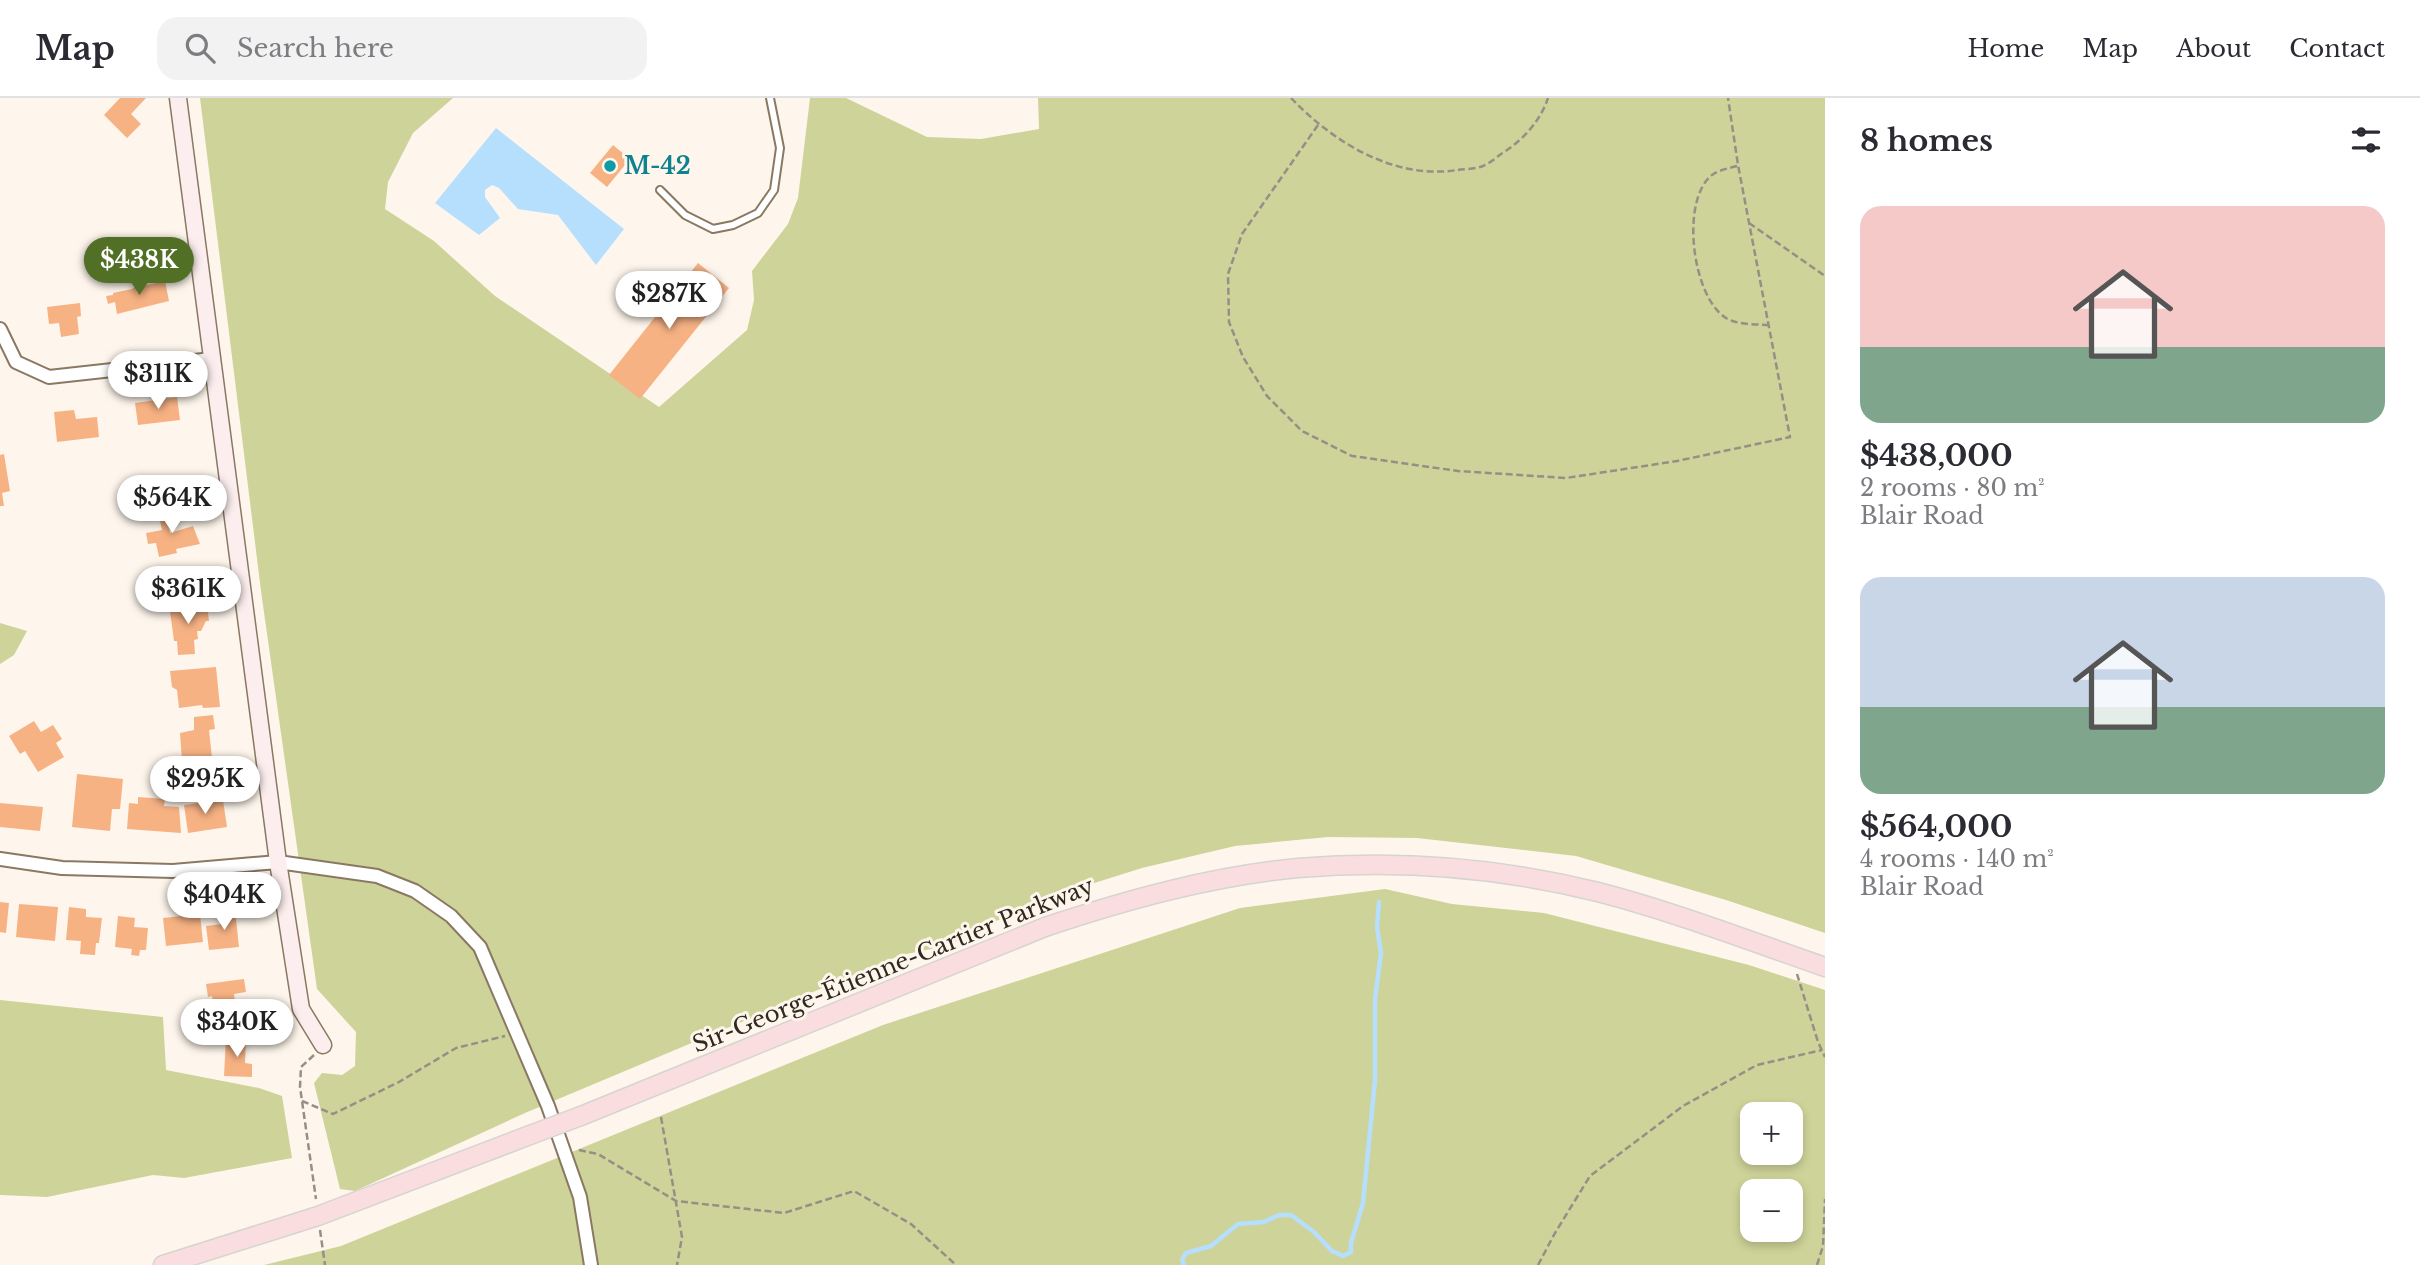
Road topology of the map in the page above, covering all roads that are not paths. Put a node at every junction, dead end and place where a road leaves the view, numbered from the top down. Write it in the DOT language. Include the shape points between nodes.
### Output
graph roads {
  1 [pos="178,98"];
  2 [pos="770,98"];
  3 [pos="660,190"];
  4 [pos="0,329"];
  5 [pos="212,359"];
  6 [pos="0,859"];
  7 [pos="278,862"];
  8 [pos="1825,967"];
  9 [pos="324,1045"];
  10 [pos="163,1265"];
  11 [pos="591,1265"];
  1 -- 5 [label="street"];
  2 -- 3 [label="lane" via="780,148 774,190 758,213 713,229 685,215"];
  4 -- 5 [label="street" via="16,362 49,377"];
  5 -- 7 [label="street"];
  6 -- 7 [label="street" via="62,868 173,871"];
  7 -- 9 [label="street" via="301,1009"];
  7 -- 11 [label="street" via="377,876 415,891 451,916 480,947 563,1147 580,1196"];
  8 -- 10 [label="main road, Sir-George-Étienne-Cartier Parkway, bridge" via="1641,905 1554,883 1452,868 1297,868 1205,884 1112,904 1045,927 582,1116 318,1216"];
}
